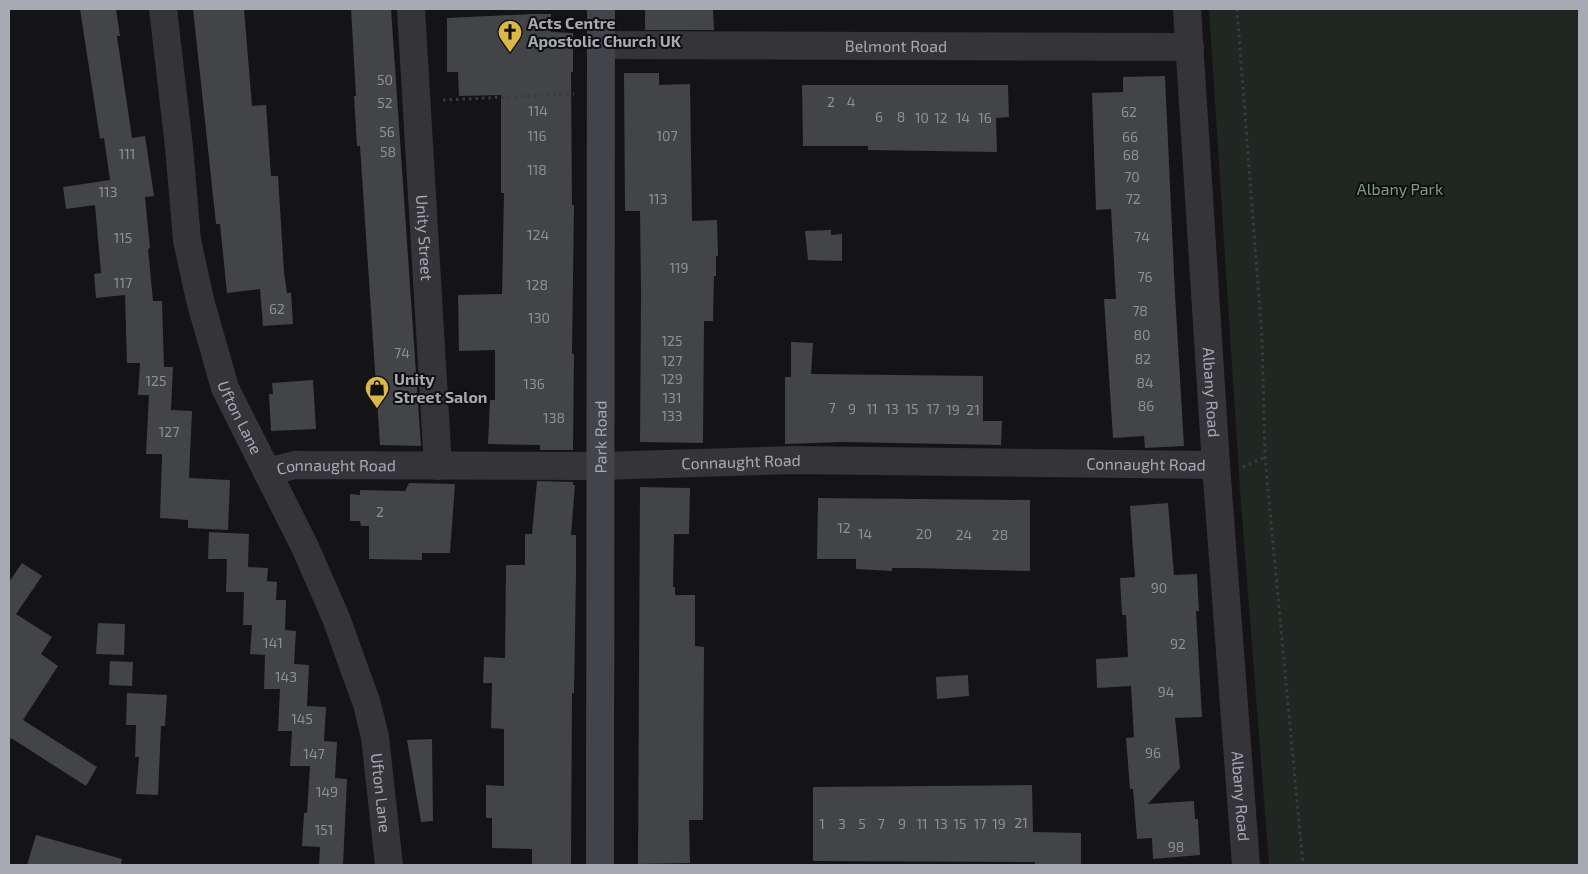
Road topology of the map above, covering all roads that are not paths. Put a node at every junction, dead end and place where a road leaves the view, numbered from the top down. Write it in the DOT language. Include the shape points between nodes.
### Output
graph roads {
  1 [pos="163,9"];
  2 [pos="411,9"];
  3 [pos="601,9"];
  4 [pos="1187,9"];
  5 [pos="601,45"];
  6 [pos="1190,47"];
  7 [pos="1216,465"];
  8 [pos="438,466"];
  9 [pos="600,466"];
  10 [pos="267,472"];
  11 [pos="389,865"];
  12 [pos="600,865"];
  13 [pos="1246,865"];
  1 -- 10 [label="street, Ufton Lane" via="187,240 196,283 225,388"];
  2 -- 8 [label="street, Unity Street"];
  3 -- 5 [label="street, Park Road"];
  4 -- 6 [label="street, Albany Road"];
  5 -- 6 [label="street, Belmont Road"];
  5 -- 9 [label="street, Park Road"];
  6 -- 7 [label="street, Albany Road"];
  7 -- 9 [label="street, Connaught Road" via="793,460"];
  7 -- 13 [label="street, Albany Road"];
  8 -- 9 [label="street, Connaught Road"];
  8 -- 10 [label="street, Connaught Road" via="295,466"];
  9 -- 12 [label="street, Park Road"];
  10 -- 11 [label="street, Ufton Lane" via="305,546 336,618 367,704 375,737"];
}
